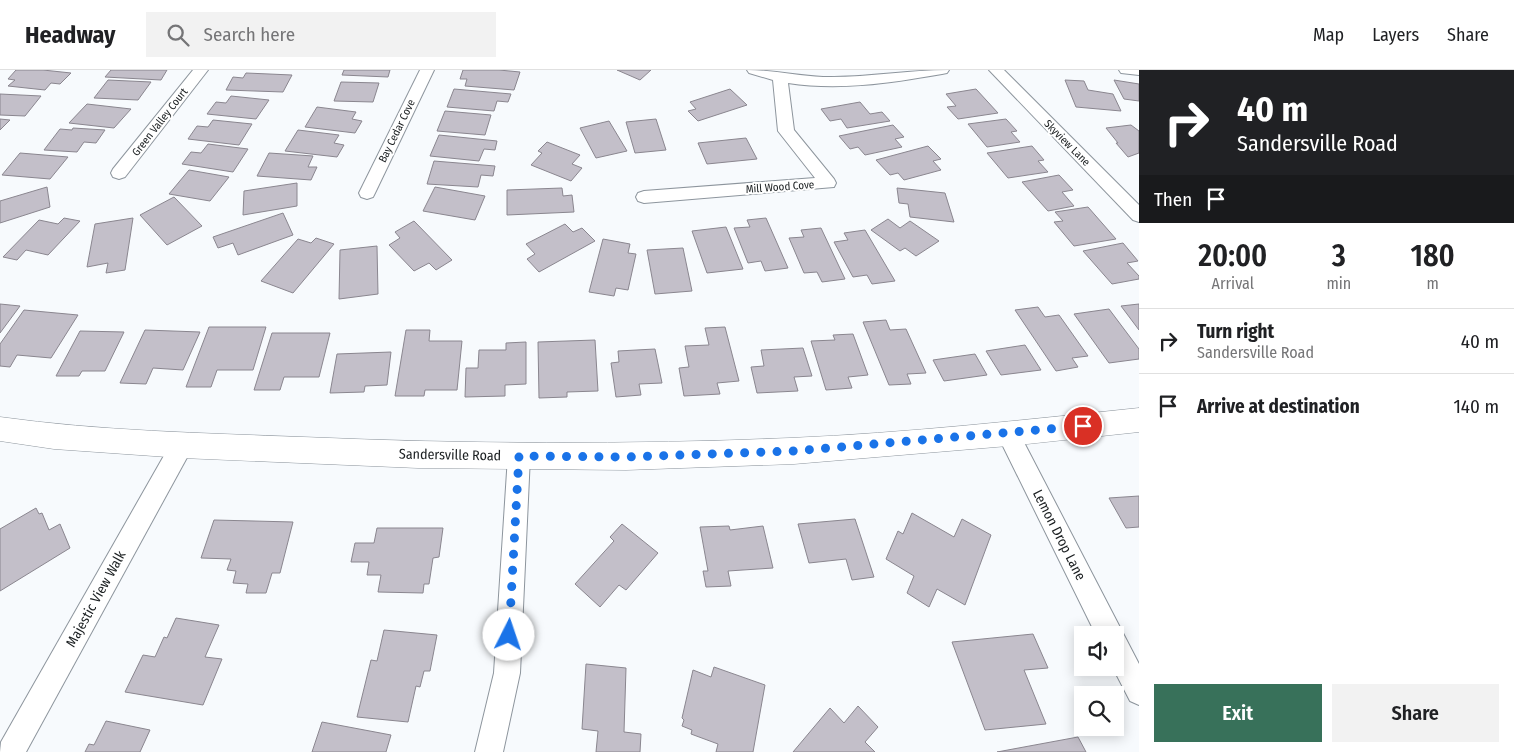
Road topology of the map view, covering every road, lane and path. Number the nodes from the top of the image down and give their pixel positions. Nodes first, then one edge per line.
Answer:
1 (201, 70) edge
2 (427, 70) edge
3 (754, 70) edge
4 (942, 70) edge
5 (996, 70) edge
6 (1126, 70) edge
7 (1139, 71) edge
8 (780, 79) junction
9 (119, 174) dead end
10 (367, 193) dead end
11 (644, 197) dead end
12 (1139, 216) edge
13 (1139, 420) edge
14 (0, 429) edge
15 (1008, 434) junction
16 (182, 446) junction
17 (519, 456) junction
18 (1105, 626) edge
19 (1124, 662) edge
20 (1139, 692) edge
21 (11, 752) edge
22 (489, 752) edge

1 - 9 street, Green Valley Court
2 - 10 street, Bay Cedar Cove
3 - 8 street
4 - 8 street
5 - 12 street, Skyview Lane
6 - 7 street
8 - 11 street, Mill Wood Cove
13 - 15 street, Sandersville Road
14 - 16 street, Sandersville Road
15 - 17 street, Sandersville Road
15 - 18 street, Lemon Drop Lane
16 - 17 street, Sandersville Road
16 - 21 street, Majestic View Walk
17 - 22 street
19 - 20 street

